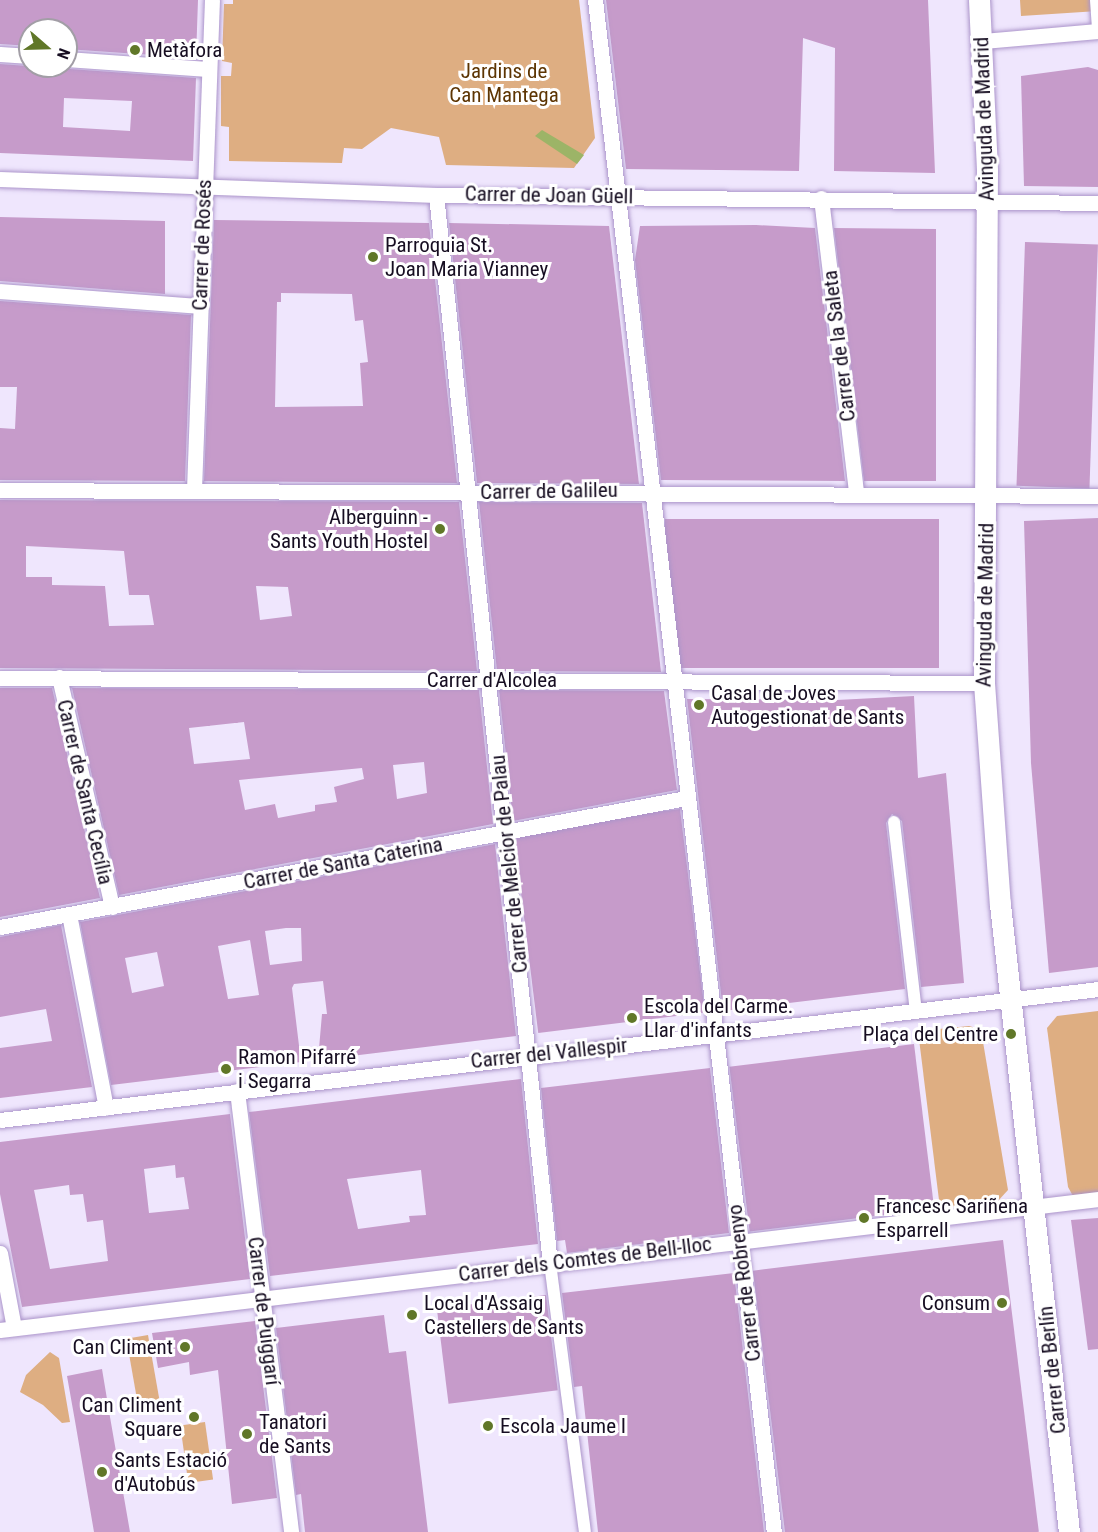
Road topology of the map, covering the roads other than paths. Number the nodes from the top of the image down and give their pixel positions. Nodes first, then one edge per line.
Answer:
1 (212, 0) edge
2 (596, 0) edge
3 (979, 0) edge
4 (1096, 0) edge
5 (1098, 32) edge
6 (984, 40) junction
7 (0, 54) edge
8 (18, 55) edge
9 (78, 60) edge
10 (208, 69) junction
11 (0, 179) edge
12 (204, 188) junction
13 (436, 195) junction
14 (616, 197) junction
15 (821, 198) junction
16 (987, 200) junction
17 (1098, 203) edge
18 (0, 291) edge
19 (200, 306) junction
20 (0, 490) edge
21 (194, 490) junction
22 (654, 490) junction
23 (468, 492) junction
24 (856, 493) junction
25 (986, 496) junction
26 (1098, 496) edge
27 (59, 677) junction
28 (0, 678) edge
29 (489, 680) junction
30 (673, 681) junction
31 (984, 683) junction
32 (686, 798) junction
33 (894, 822) dead end
34 (505, 833) junction
35 (112, 907) junction
36 (69, 914) junction
37 (0, 927) edge
38 (1098, 989) edge
39 (1010, 1000) junction
40 (916, 1011) junction
41 (715, 1035) junction
42 (530, 1054) junction
43 (237, 1091) junction
44 (106, 1108) junction
45 (0, 1120) edge
46 (1098, 1199) edge
47 (1034, 1208) junction
48 (740, 1240) junction
49 (0, 1253) edge
50 (550, 1263) junction
51 (262, 1297) junction
52 (7, 1329) edge
53 (291, 1532) edge
54 (585, 1532) edge
55 (774, 1532) edge
56 (1069, 1532) edge

1 - 10 street, Carrer de Rosés
2 - 14 street, Carrer de Robrenyo
3 - 6 main road, Avinguda de Madrid
4 - 5 street
5 - 6 street
6 - 16 main road, Avinguda de Madrid
7 - 8 street
9 - 10 street
10 - 12 street, Carrer de Rosés
11 - 12 street, Carrer de Joan Güell
12 - 13 street, Carrer de Joan Güell
12 - 19 street, Carrer de Rosés
13 - 14 street, Carrer de Joan Güell
13 - 23 street, Carrer de Melcior de Palau
14 - 15 street, Carrer de Joan Güell
14 - 22 street, Carrer de Robrenyo
15 - 16 street, Carrer de Joan Güell
15 - 24 street, Carrer de la Saleta
16 - 17 street, Carrer de Joan Güell
16 - 25 main road, Avinguda de Madrid
18 - 19 street
19 - 21 street, Carrer de Rosés
20 - 21 street, Carrer de Galileu
21 - 23 street, Carrer de Galileu
22 - 23 street, Carrer de Galileu
22 - 24 street, Carrer de Galileu
22 - 30 street, Carrer de Robrenyo
23 - 29 street, Carrer de Melcior de Palau
24 - 25 street, Carrer de Galileu
25 - 26 street, Carrer de Galileu
25 - 31 main road, Avinguda de Madrid
27 - 28 street, Carrer d'Alcolea
27 - 29 street, Carrer d'Alcolea
27 - 35 street, Carrer de Santa Cecília
29 - 30 street, Carrer d'Alcolea
29 - 34 street, Carrer de Melcior de Palau
30 - 31 street, Carrer d'Alcolea
30 - 32 street, Carrer de Robrenyo
31 - 39 main road, Avinguda de Madrid
32 - 34 street, Carrer de Santa Caterina
32 - 41 street, Carrer de Robrenyo
33 - 40 street
34 - 35 street, Carrer de Santa Caterina
34 - 42 street, Carrer de Melcior de Palau
35 - 36 street, Carrer de Santa Caterina
36 - 37 street, Carrer de Santa Caterina
36 - 44 street
38 - 39 street, Carrer del Vallespir
39 - 40 street, Carrer del Vallespir
39 - 47 main road, Avinguda de Madrid
40 - 41 street, Carrer del Vallespir
41 - 42 street, Carrer del Vallespir
41 - 48 street, Carrer de Robrenyo
42 - 43 street, Carrer del Vallespir
42 - 50 street, Carrer de Melcior de Palau
43 - 44 street, Carrer del Vallespir
43 - 51 street, Carrer de Puiggarí
44 - 45 street, Carrer del Vallespir
46 - 47 street, Carrer dels Comtes de Bell-lloc
47 - 48 street, Carrer dels Comtes de Bell-lloc
47 - 56 main road, Carrer de Berlín
48 - 50 street, Carrer dels Comtes de Bell-lloc
48 - 55 street, Carrer de Robrenyo
49 - 52 street
50 - 51 street, Carrer dels Comtes de Bell-lloc
50 - 54 street, Carrer de Melcior de Palau
51 - 52 street, Carrer dels Comtes de Bell-lloc
51 - 53 street, Carrer de Puiggarí

